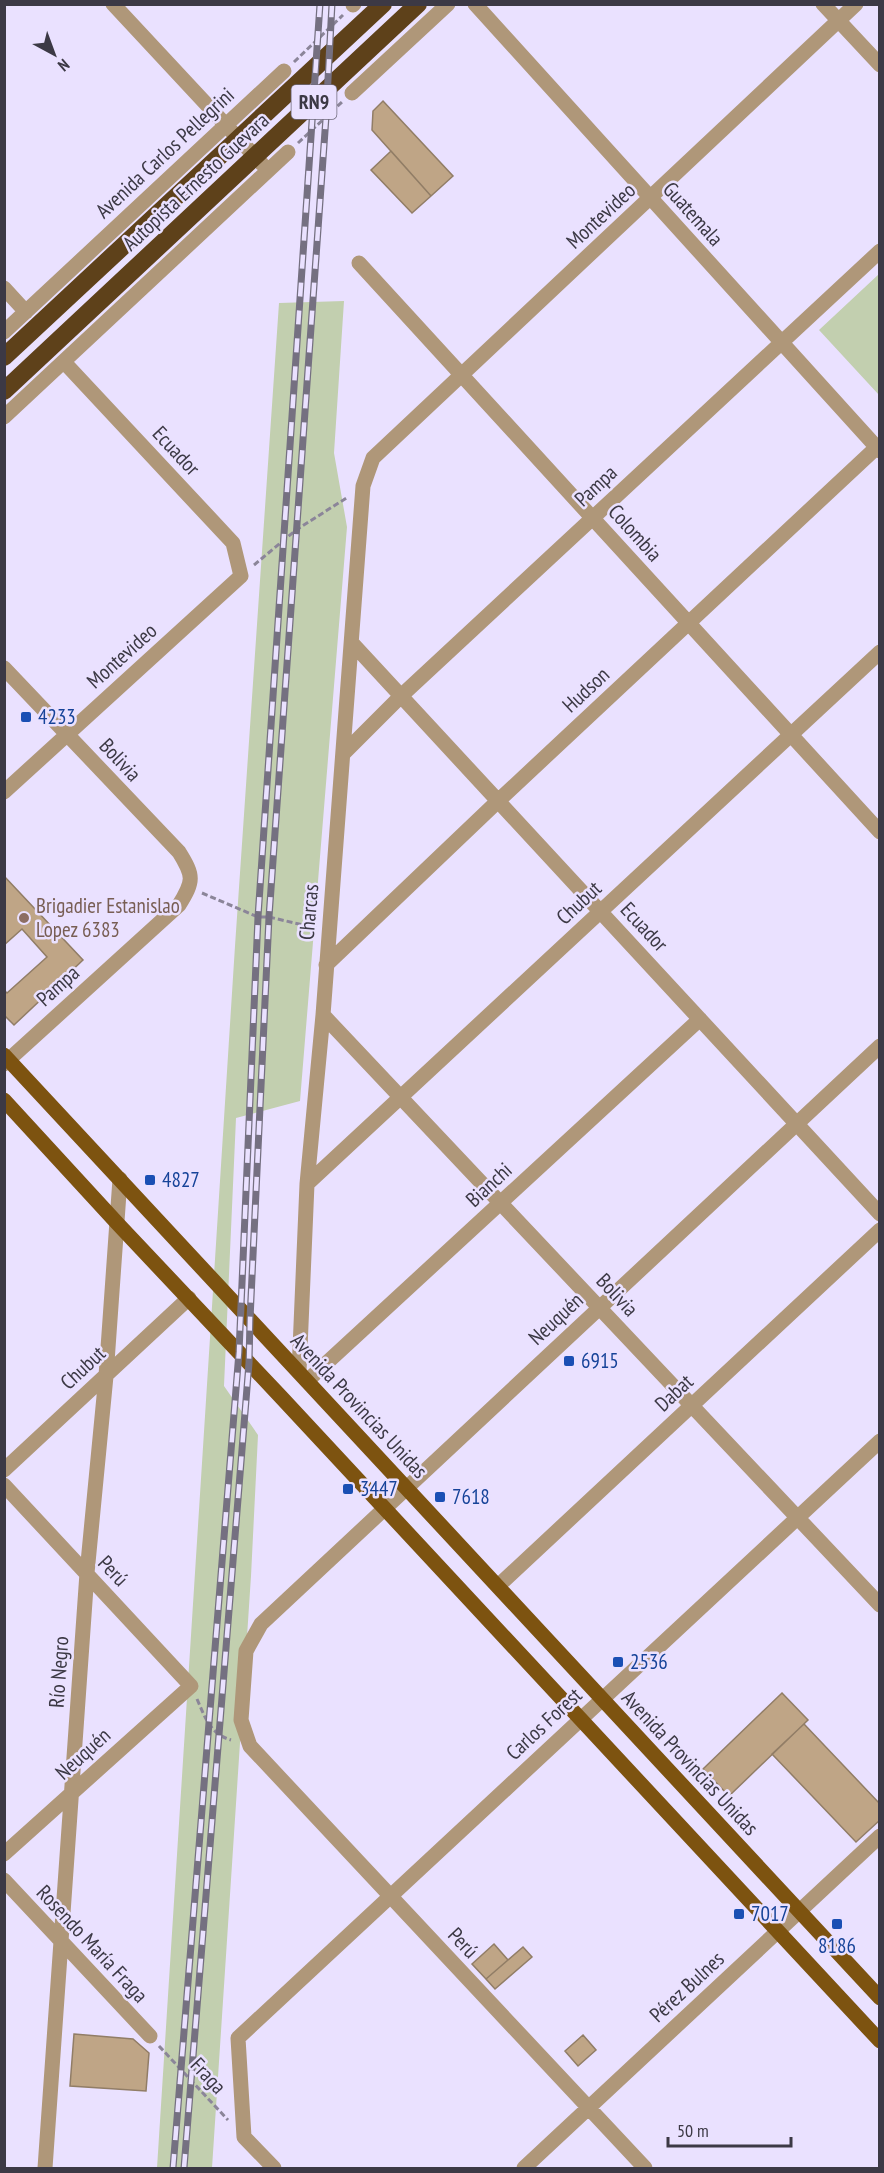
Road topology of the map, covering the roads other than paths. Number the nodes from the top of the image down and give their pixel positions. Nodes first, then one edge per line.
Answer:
1 (112, 4) edge
2 (383, 4) edge
3 (418, 4) edge
4 (448, 4) edge
5 (475, 4) edge
6 (823, 4) edge
7 (856, 4) edge
8 (838, 21) junction
9 (879, 65) edge
10 (284, 71) road end
11 (352, 93) road end
12 (225, 125) junction
13 (288, 152) road end
14 (268, 171) junction
15 (651, 198) junction
16 (879, 251) edge
17 (359, 263) dead end
18 (4, 288) edge
19 (26, 312) junction
20 (4, 332) edge
21 (781, 343) junction
22 (4, 357) edge
23 (64, 362) junction
24 (462, 375) junction
25 (4, 391) edge
26 (4, 417) edge
27 (878, 449) edge
28 (373, 458) joint
29 (593, 518) junction
30 (241, 576) joint
31 (689, 623) junction
32 (352, 643) junction
33 (879, 652) edge
34 (4, 668) edge
35 (401, 696) junction
36 (66, 734) junction
37 (791, 734) junction
38 (343, 754) junction
39 (4, 792) edge
40 (498, 801) junction
41 (879, 831) edge
42 (190, 887) joint
43 (600, 912) junction
44 (326, 965) junction
45 (322, 1015) junction
46 (700, 1019) junction
47 (879, 1046) edge
48 (6, 1060) edge
49 (401, 1097) junction
50 (4, 1100) edge
51 (796, 1123) junction
52 (120, 1179) junction
53 (307, 1184) junction
54 (501, 1203) junction
55 (879, 1214) edge
56 (117, 1223) junction
57 (879, 1230) edge
58 (189, 1298) junction
59 (600, 1307) junction
60 (106, 1376) junction
61 (303, 1377) junction
62 (692, 1405) junction
63 (879, 1441) edge
64 (4, 1470) edge
65 (4, 1485) edge
66 (406, 1488) junction
67 (385, 1508) junction
68 (796, 1519) junction
69 (87, 1574) junction
70 (498, 1586) junction
71 (879, 1605) edge
72 (191, 1686) joint
73 (602, 1699) junction
74 (580, 1719) junction
75 (250, 1746) joint
76 (72, 1792) junction
77 (879, 1836) edge
78 (4, 1854) edge
79 (4, 1880) edge
80 (390, 1896) junction
81 (799, 1911) junction
82 (778, 1931) junction
83 (60, 1941) junction
84 (879, 1998) edge
85 (150, 2036) road end
86 (879, 2041) edge
87 (588, 2108) junction
88 (262, 2163) edge
89 (45, 2169) edge
90 (274, 2169) edge
91 (524, 2169) edge
92 (645, 2169) edge

1 - 12 street
2 - 22 highway, Autopista Ernesto Guevara / RN9
3 - 25 highway, Autopista Ernesto Guevara / RN9
4 - 11 street
5 - 15 street, Guatemala
6 - 8 street
7 - 8 street, Montevideo
8 - 9 street
8 - 15 street, Montevideo
10 - 12 street, Avenida Carlos Pellegrini
12 - 14 street
12 - 19 street, Avenida Carlos Pellegrini
13 - 14 street
14 - 23 street
15 - 21 street, Guatemala
15 - 24 street, Montevideo
16 - 21 street, Pampa
17 - 24 street, Colombia
18 - 19 street
19 - 20 street, Avenida Carlos Pellegrini
21 - 27 street, Guatemala
21 - 29 street, Pampa
23 - 26 street
23 - 30 street, Ecuador
24 - 28 street, Montevideo
24 - 29 street, Colombia
27 - 31 street, Hudson
28 - 32 street, Charcas
29 - 31 street, Colombia
29 - 35 street, Pampa
30 - 36 street, Montevideo
31 - 37 street, Colombia
31 - 40 street, Hudson
32 - 35 street, Ecuador
32 - 38 street, Charcas
33 - 37 street, Chubut
34 - 36 street, Bolivia
35 - 38 street, Pampa
35 - 40 street, Ecuador
36 - 39 street, Montevideo
36 - 42 street, Bolivia
37 - 41 street, Colombia
37 - 43 street, Chubut
38 - 44 street, Charcas
40 - 43 street, Ecuador
40 - 44 street, Hudson
42 - 48 street, Pampa
43 - 46 street, Ecuador
43 - 49 street, Chubut
44 - 45 street, Charcas
45 - 49 street, Bolivia
45 - 53 street, Charcas
46 - 51 street, Ecuador
46 - 54 street, Bianchi
47 - 51 street, Neuquén
48 - 52 main road, Avenida Provincias Unidas
49 - 53 street, Chubut
49 - 54 street, Bolivia
50 - 56 main road
51 - 55 street, Ecuador
51 - 59 street, Neuquén
52 - 56 street, Río Negro
52 - 61 main road, Avenida Provincias Unidas
53 - 61 street, Charcas
54 - 59 street, Bolivia
54 - 61 street, Bianchi
56 - 58 main road
56 - 60 street, Río Negro
57 - 62 street, Dabat
58 - 60 street, Chubut
58 - 67 main road
59 - 62 street, Bolivia
59 - 66 street, Neuquén
60 - 64 street, Chubut
60 - 69 street, Río Negro
61 - 66 main road, Avenida Provincias Unidas
62 - 68 street, Bolivia
62 - 70 street, Dabat
63 - 68 street, Carlos Forest
65 - 69 street, Perú
66 - 67 street, Neuquén
66 - 70 main road, Avenida Provincias Unidas
67 - 74 main road
67 - 75 street, Neuquén
68 - 71 street, Bolivia
68 - 73 street, Carlos Forest
69 - 72 street, Perú
69 - 76 street, Río Negro
70 - 73 main road, Avenida Provincias Unidas
72 - 76 street, Neuquén
73 - 74 street, Carlos Forest
73 - 81 main road, Avenida Provincias Unidas
74 - 80 street, Carlos Forest
74 - 82 main road
75 - 80 street, Perú
76 - 78 street, Neuquén
76 - 83 street, Río Negro
77 - 81 street, Pérez Bulnes
79 - 83 street, Rosendo María Fraga
80 - 87 street, Perú
80 - 88 street, Carlos Forest
81 - 82 street, Pérez Bulnes
81 - 84 main road, Avenida Provincias Unidas
82 - 86 main road
82 - 87 street, Pérez Bulnes
83 - 85 street, Rosendo María Fraga
83 - 89 street, Río Negro
87 - 91 street, Pérez Bulnes
87 - 92 street, Perú
88 - 90 street

